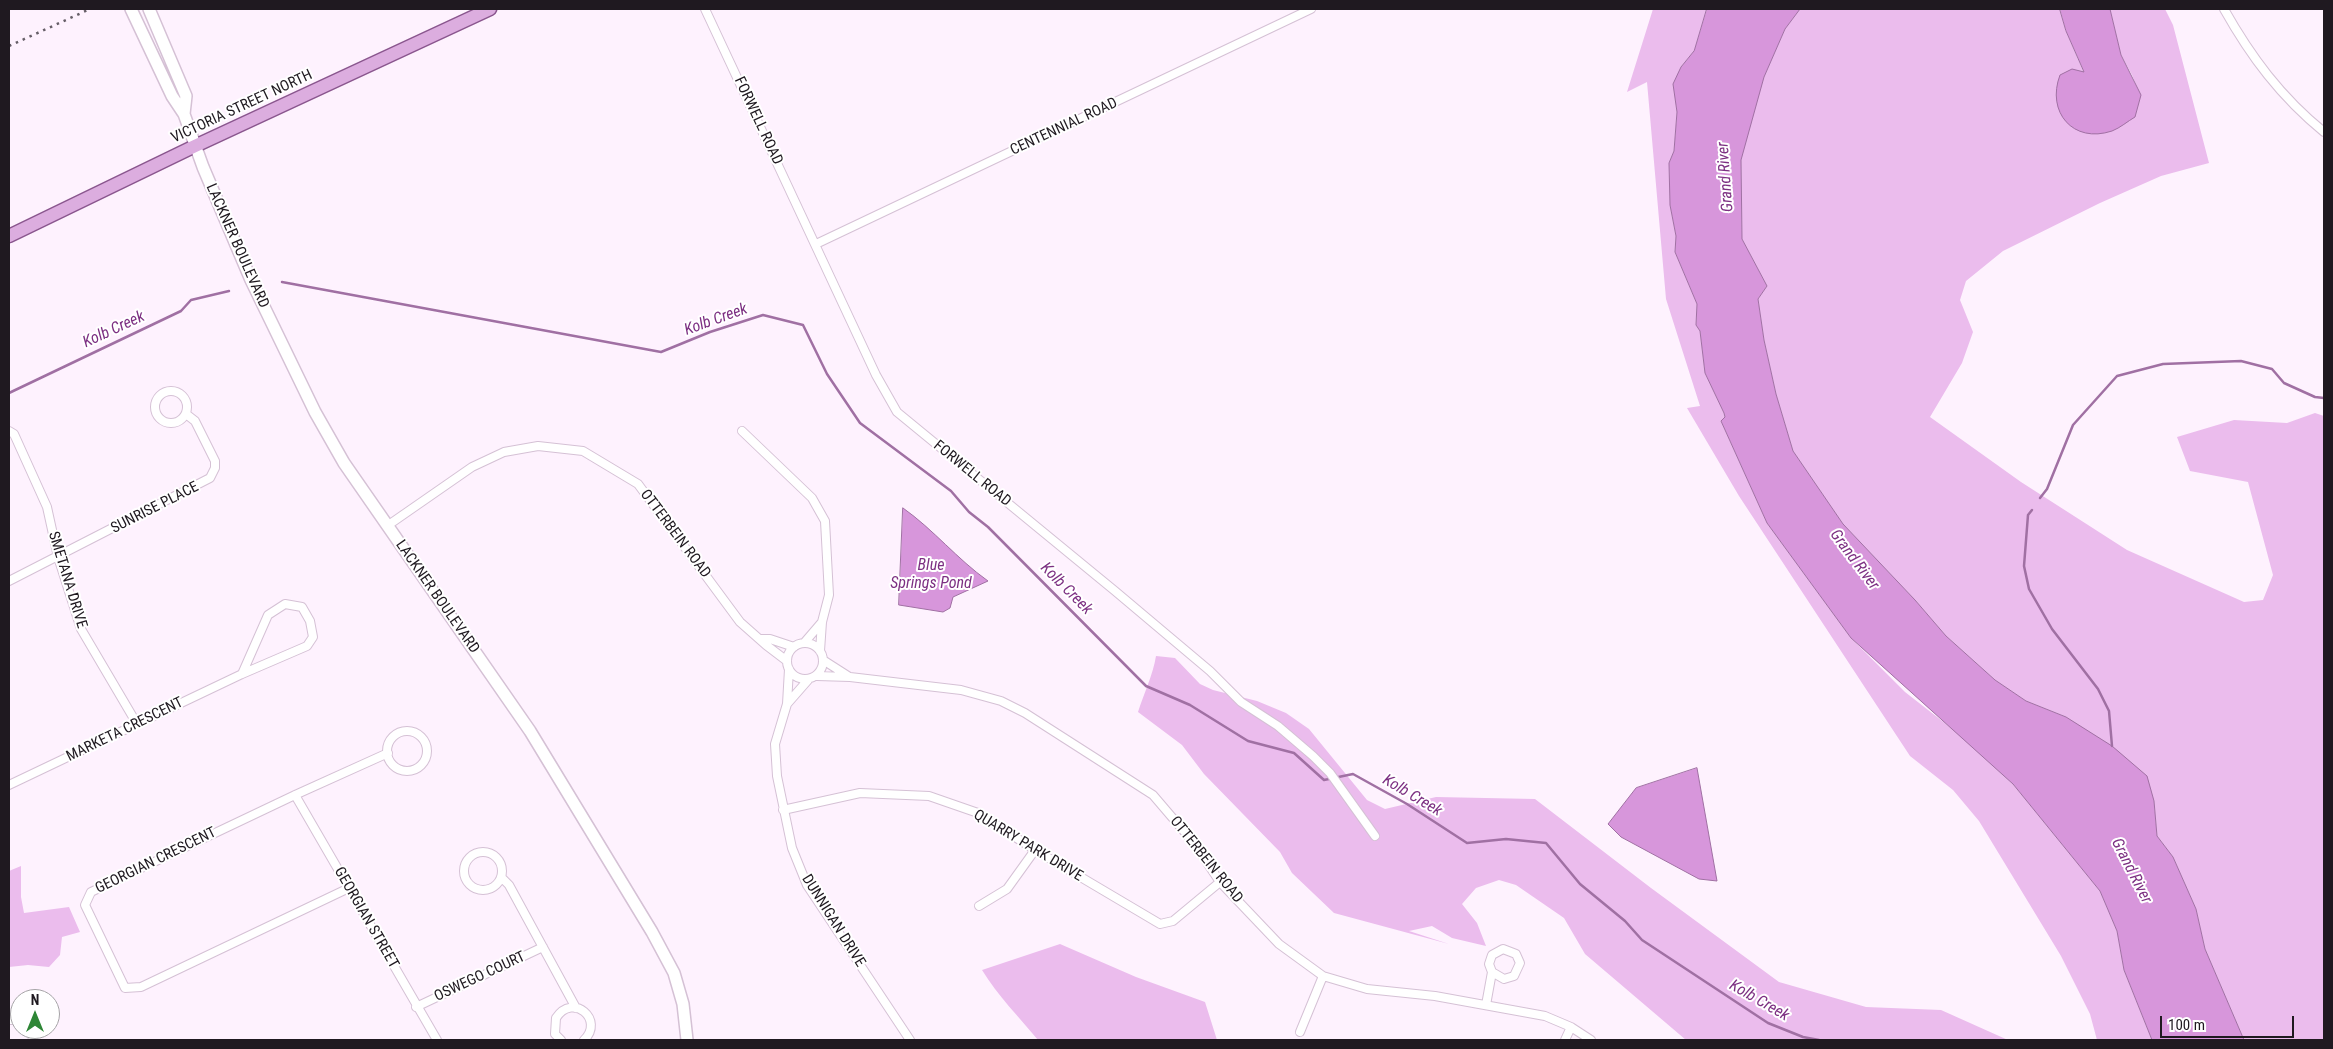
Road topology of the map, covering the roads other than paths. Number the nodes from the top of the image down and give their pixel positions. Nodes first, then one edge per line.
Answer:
1 (131, 9) edge
2 (149, 9) edge
3 (490, 9) edge
4 (705, 9) edge
5 (1311, 9) edge
6 (2224, 9) edge
7 (184, 114) junction
8 (2324, 132) edge
9 (195, 146) junction
10 (9, 236) edge
11 (816, 244) junction
12 (186, 414) junction
13 (9, 431) edge
14 (742, 431) dead end
15 (387, 526) junction
16 (58, 557) junction
17 (9, 581) edge
18 (822, 622) junction
19 (761, 639) junction
20 (804, 643) junction
21 (794, 647) junction
22 (820, 651) junction
23 (823, 660) junction
24 (788, 665) junction
25 (242, 674) junction
26 (816, 676) junction
27 (850, 677) junction
28 (808, 680) junction
29 (787, 704) junction
30 (137, 724) junction
31 (388, 753) junction
32 (9, 785) edge
33 (295, 794) junction
34 (783, 810) junction
35 (1375, 836) dead end
36 (1035, 850) junction
37 (501, 877) junction
38 (1220, 882) junction
39 (349, 888) junction
40 (979, 906) dead end
41 (543, 947) junction
42 (1492, 972) junction
43 (1323, 976) junction
44 (1486, 1005) junction
45 (416, 1007) junction
46 (576, 1008) junction
47 (1571, 1027) junction
48 (1300, 1032) dead end
49 (437, 1040) edge
50 (561, 1040) edge
51 (584, 1040) edge
52 (688, 1040) edge
53 (910, 1040) edge
54 (1565, 1040) edge
55 (1591, 1040) edge

1 - 7 main road
2 - 7 main road
3 - 9 main road, VICTORIA STREET NORTH
4 - 11 street, FORWELL ROAD
5 - 11 street, CENTENNIAL ROAD
6 - 8 street
7 - 9 main road, LACKNER BOULEVARD
9 - 10 main road, VICTORIA STREET NORTH
9 - 15 main road, LACKNER BOULEVARD
11 - 35 street, FORWELL ROAD
12 - 12 street, SUNRISE PLACE
12 - 16 street, SUNRISE PLACE
13 - 16 street, SMETANA DRIVE
14 - 18 street
15 - 19 street, OTTERBEIN ROAD
15 - 52 main road, LACKNER BOULEVARD
16 - 17 street, SUNRISE PLACE
16 - 30 street, SMETANA DRIVE
18 - 20 street
18 - 22 street
19 - 21 street, OTTERBEIN ROAD
19 - 24 street, OTTERBEIN ROAD
20 - 21 street
20 - 22 street
21 - 24 street
22 - 23 street
23 - 26 street
23 - 27 street, OTTERBEIN ROAD
24 - 28 street, OTTERBEIN ROAD
24 - 29 street, DUNNIGAN DRIVE
25 - 25 street, MARKETA CRESCENT
25 - 30 street, MARKETA CRESCENT
26 - 27 street, OTTERBEIN ROAD
26 - 28 street, OTTERBEIN ROAD
27 - 38 street, OTTERBEIN ROAD
28 - 29 street, DUNNIGAN DRIVE
29 - 34 street, DUNNIGAN DRIVE
30 - 32 street, MARKETA CRESCENT
31 - 31 street
31 - 33 street
33 - 39 street, GEORGIAN STREET
33 - 39 street, GEORGIAN CRESCENT
34 - 36 street, QUARRY PARK DRIVE
34 - 53 street, DUNNIGAN DRIVE
36 - 38 street, QUARRY PARK DRIVE
36 - 40 street
37 - 37 street, OSWEGO COURT
37 - 41 street, OSWEGO COURT
38 - 43 street, OTTERBEIN ROAD
39 - 45 street, GEORGIAN STREET
41 - 45 street, OSWEGO COURT
41 - 46 street, OSWEGO COURT
42 - 42 street
42 - 44 street
43 - 44 street, OTTERBEIN ROAD
43 - 48 street
44 - 47 street, OTTERBEIN ROAD
45 - 49 street, GEORGIAN STREET
46 - 50 street
46 - 51 street, OSWEGO COURT
47 - 54 street
47 - 55 street, OTTERBEIN ROAD

